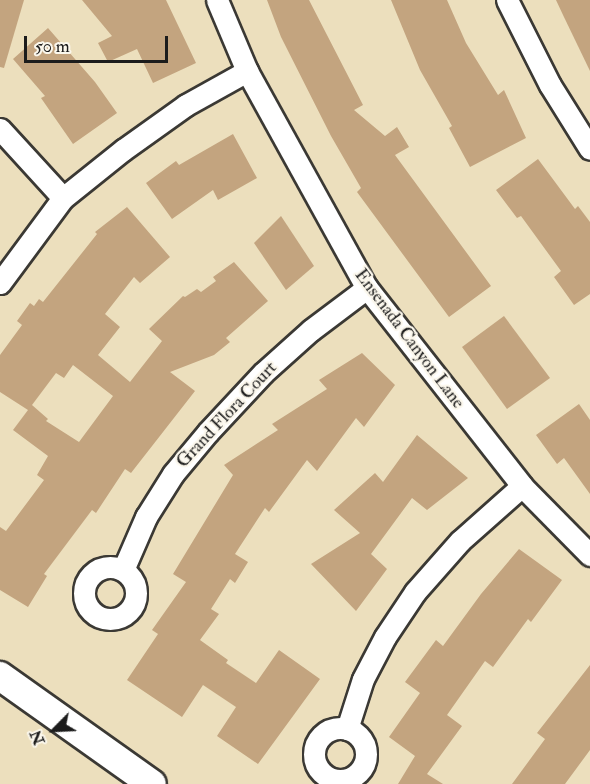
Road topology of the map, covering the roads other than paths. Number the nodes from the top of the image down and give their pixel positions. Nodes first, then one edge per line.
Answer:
1 (217, 0) edge
2 (507, 0) edge
3 (247, 71) junction
4 (0, 129) edge
5 (590, 149) edge
6 (63, 198) junction
7 (0, 283) edge
8 (367, 288) junction
9 (522, 486) junction
10 (590, 555) edge
11 (123, 570) dead end
12 (0, 676) edge
13 (348, 729) dead end
14 (152, 784) edge

1 - 3 street, Ensenada Canyon Lane
2 - 5 street
3 - 6 street
3 - 8 street, Ensenada Canyon Lane
4 - 6 street
6 - 7 street
8 - 9 street, Ensenada Canyon Lane
8 - 11 street, Grand Flora Court
9 - 10 street, Ensenada Canyon Lane
9 - 13 street
12 - 14 main road

